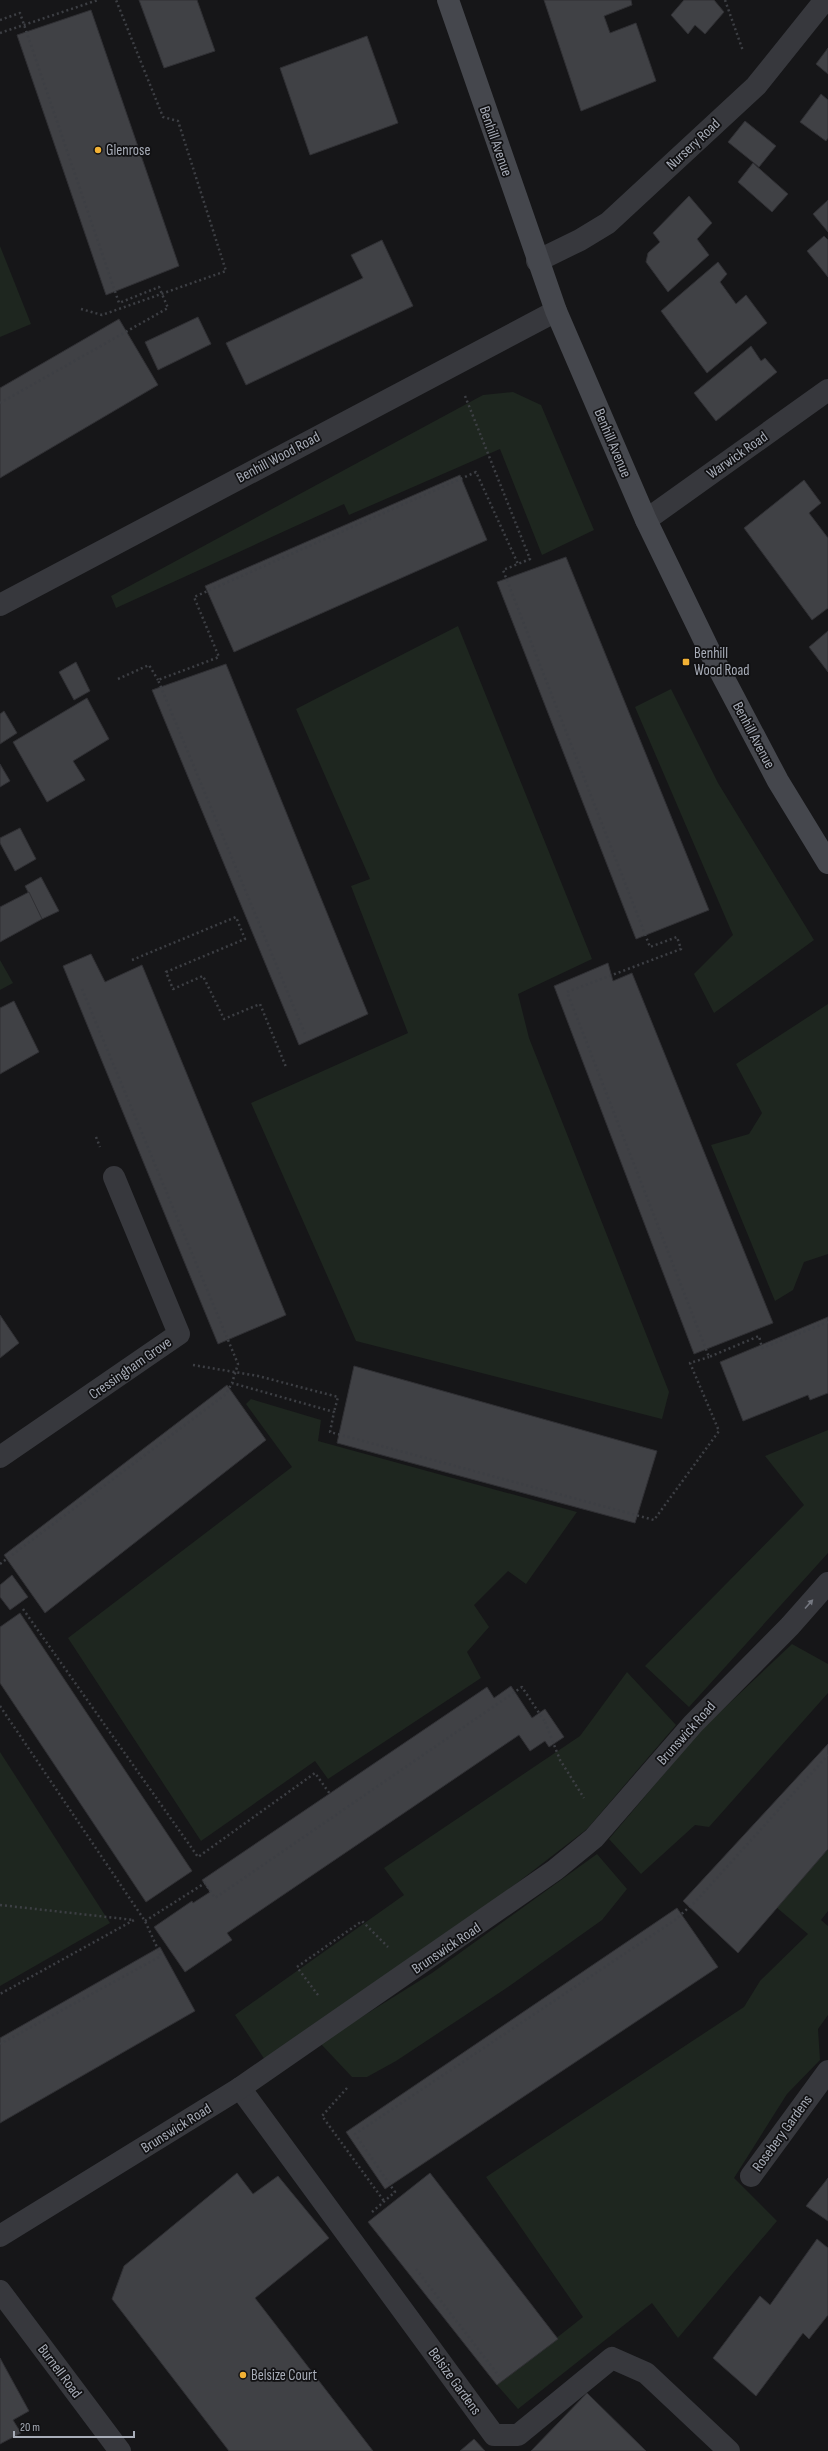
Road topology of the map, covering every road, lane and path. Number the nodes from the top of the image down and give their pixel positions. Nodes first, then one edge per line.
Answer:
1 (98, 0) edge
2 (116, 0) edge
3 (448, 0) edge
4 (726, 0) edge
5 (825, 0) edge
6 (0, 20) edge
7 (0, 33) edge
8 (756, 86) junction
9 (537, 261) junction
10 (81, 309) dead end
11 (556, 311) junction
12 (452, 365) junction
13 (828, 390) edge
14 (0, 403) edge
15 (646, 520) junction
16 (518, 564) junction
17 (0, 605) edge
18 (118, 679) dead end
19 (158, 680) junction
20 (828, 863) edge
21 (132, 960) dead end
22 (82, 989) dead end
23 (305, 1034) dead end
24 (286, 1067) dead end
25 (114, 1177) dead end
26 (828, 1322) edge
27 (709, 1357) junction
28 (191, 1365) dead end
29 (232, 1383) junction
30 (334, 1412) junction
31 (0, 1457) edge
32 (0, 1564) edge
33 (828, 1583) edge
34 (23, 1609) dead end
35 (0, 1706) edge
36 (828, 1755) edge
37 (330, 1794) dead end
38 (602, 1828) junction
39 (0, 1905) edge
40 (145, 1921) junction
41 (412, 1970) junction
42 (0, 1994) edge
43 (337, 2022) junction
44 (0, 2044) edge
45 (828, 2071) edge
46 (240, 2088) junction
47 (347, 2088) dead end
48 (751, 2176) dead end
49 (384, 2201) junction
50 (376, 2218) dead end
51 (0, 2236) edge
52 (414, 2267) dead end
53 (0, 2291) edge
54 (499, 2376) dead end
55 (120, 2451) edge
56 (729, 2451) edge

1 - 7 path
2 - 10 path
3 - 9 street, Benhill Avenue
4 - 8 path
5 - 8 street, Nursery Road
6 - 14 path, bridge
8 - 9 street, Nursery Road
9 - 11 street, Benhill Avenue
11 - 12 street, Benhill Wood Road
11 - 15 street, Benhill Avenue
12 - 16 path
12 - 17 street, Benhill Wood Road
13 - 15 street, Warwick Road
15 - 20 street, Benhill Avenue
16 - 19 path
16 - 27 path
18 - 19 path
19 - 23 path
21 - 24 path
22 - 29 path, bridge
25 - 31 street, Cressingham Grove
26 - 27 path
27 - 30 path
28 - 30 path
29 - 30 path
29 - 32 path
38 -> 33 street, Brunswick Road
34 - 37 path
35 - 40 path
36 - 49 path
38 - 40 path, bridge
38 - 41 street, Brunswick Road
39 - 42 path
40 - 44 path
41 - 43 street, Brunswick Road
41 - 43 path
43 - 46 street, Brunswick Road
45 - 48 street, Rosebery Gardens
46 - 51 street, Brunswick Road
46 - 56 street, Belsize Gardens
47 - 49 path
49 - 50 path
52 - 54 path
53 - 55 street, Burnell Road

